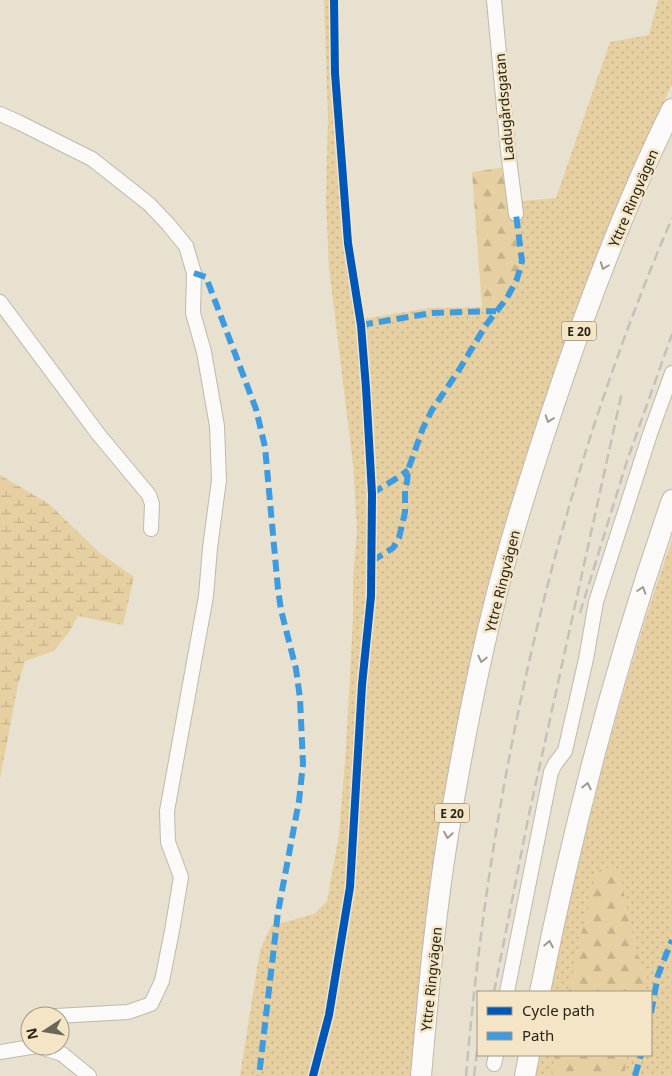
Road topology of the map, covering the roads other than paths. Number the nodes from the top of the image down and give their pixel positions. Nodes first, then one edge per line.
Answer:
1 (494, 0) edge
2 (672, 109) edge
3 (0, 114) edge
4 (516, 214) dead end
5 (0, 302) edge
6 (672, 373) edge
7 (672, 500) edge
8 (151, 529) dead end
9 (507, 991) edge
10 (540, 991) edge
11 (70, 1015) edge
12 (20, 1049) edge
13 (0, 1052) edge
14 (64, 1056) edge
15 (529, 1056) edge
16 (89, 1076) edge
17 (421, 1076) edge
18 (525, 1076) edge

1 - 4 lane, Ladugårdsgatan
2 -> 17 highway, Yttre Ringvägen / E 20
3 - 11 lane
5 - 8 lane
6 - 9 lane
10 -> 7 highway
12 - 13 lane
14 - 16 lane
15 - 18 highway

